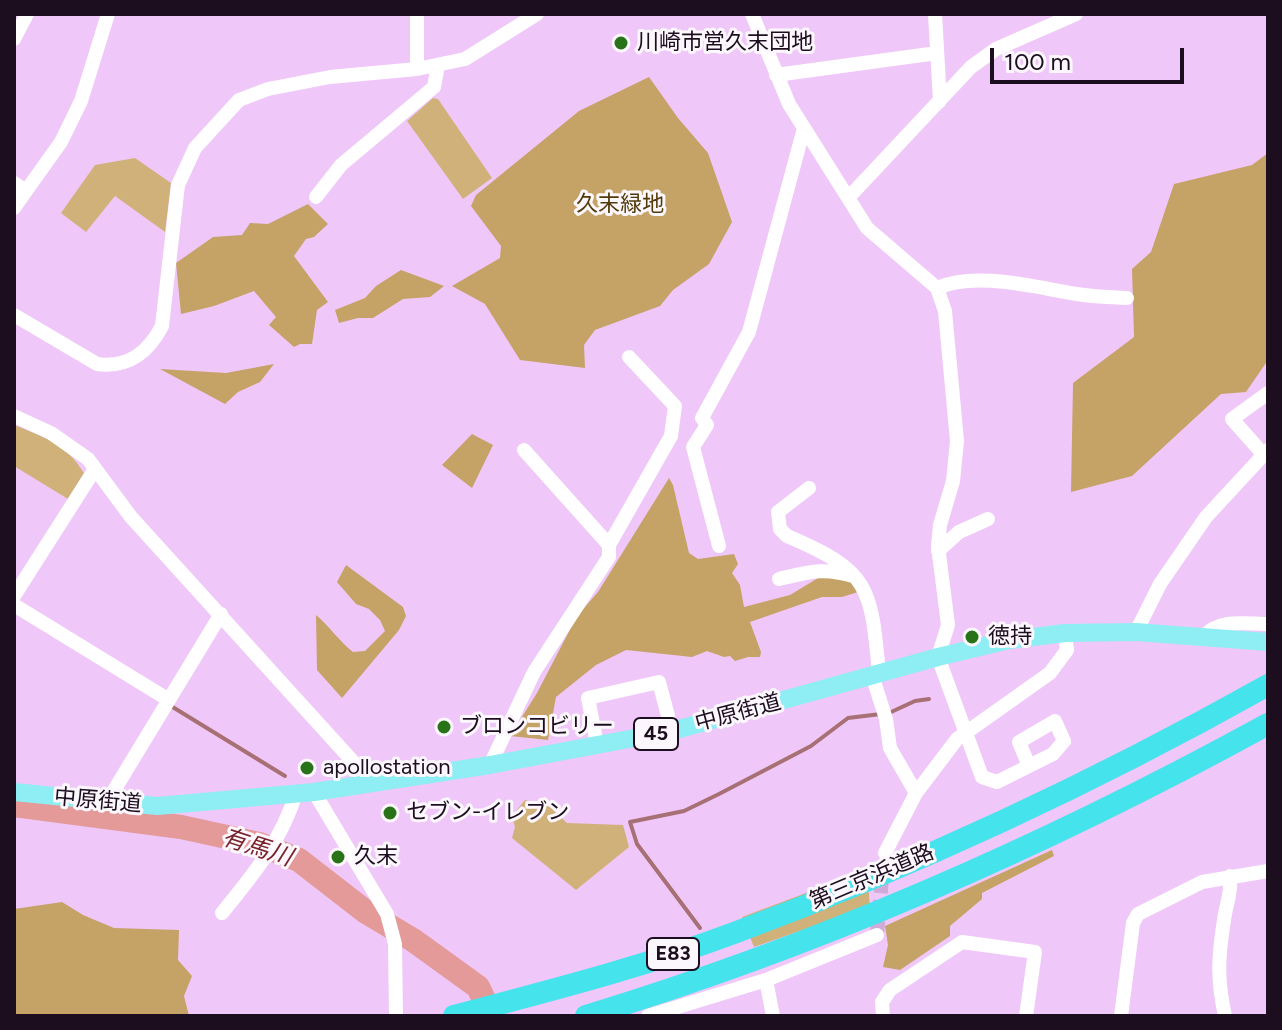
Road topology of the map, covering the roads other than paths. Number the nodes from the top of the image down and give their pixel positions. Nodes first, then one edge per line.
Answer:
1 (27, 14) edge
2 (108, 14) edge
3 (417, 14) edge
4 (537, 14) edge
5 (752, 14) edge
6 (935, 14) edge
7 (1076, 14) edge
8 (14, 39) edge
9 (937, 53) junction
10 (438, 65) junction
11 (417, 69) junction
12 (776, 75) junction
13 (940, 101) junction
14 (804, 128) junction
15 (20, 187) edge
16 (316, 197) dead end
17 (849, 197) junction
18 (14, 208) edge
19 (937, 288) junction
20 (1127, 298) dead end
21 (14, 315) edge
22 (629, 357) dead end
23 (1268, 393) edge
24 (14, 416) edge
25 (524, 450) dead end
26 (1265, 452) edge
27 (95, 469) junction
28 (809, 488) dead end
29 (988, 519) dead end
30 (609, 545) junction
31 (719, 546) dead end
32 (938, 551) junction
33 (854, 576) junction
34 (779, 579) dead end
35 (14, 596) edge
36 (14, 605) edge
37 (221, 614) junction
38 (1268, 624) edge
39 (1136, 632) junction
40 (1065, 633) junction
41 (1204, 637) junction
42 (1268, 642) edge
43 (938, 657) junction
44 (875, 674) junction
45 (1268, 685) edge
46 (169, 700) junction
47 (1268, 724) edge
48 (672, 731) junction
49 (965, 732) junction
50 (597, 744) junction
51 (490, 765) junction
52 (1029, 766) dead end
53 (367, 783) junction
54 (14, 792) edge
55 (305, 793) junction
56 (916, 793) junction
57 (107, 802) junction
58 (885, 863) junction
59 (1268, 871) edge
60 (1230, 876) junction
61 (222, 913) dead end
62 (877, 935) dead end
63 (766, 980) junction
64 (678, 1011) edge
65 (396, 1016) edge
66 (454, 1016) edge
67 (586, 1016) edge
68 (648, 1016) edge
69 (773, 1016) edge
70 (883, 1016) edge
71 (1026, 1016) edge
72 (1121, 1016) edge
73 (1225, 1016) edge

1 - 8 street
2 - 15 street
3 - 11 street
4 - 10 street
5 - 12 street
6 - 9 street
7 - 13 street
9 - 12 street
9 - 13 street
10 - 11 street
10 - 16 street
11 - 21 street
12 - 14 street
13 - 17 street
14 - 17 street
14 - 31 street
15 - 18 street
17 - 19 street
19 - 20 street
19 - 32 street
22 - 30 street
23 - 26 street
24 - 27 street
25 - 30 street
26 - 39 street
27 - 35 street
27 - 37 street
28 - 33 street
29 - 32 street
30 - 51 street
32 - 43 street
33 - 34 street
33 - 44 street
36 - 46 street
37 - 46 street
37 - 53 street
38 - 41 street
39 - 40 main road, 中原街道 / 45
39 - 41 main road, 中原街道 / 45
40 - 43 main road, 中原街道 / 45
40 - 49 street
41 - 42 main road, 中原街道 / 45
43 - 44 main road, 中原街道 / 45
43 - 49 street
44 - 48 main road, 中原街道 / 45
44 - 56 street
45 - 58 highway, 第三京浜道路 / E83
46 - 57 street
47 - 67 highway, 第三京浜道路 / E83
48 - 50 main road, 中原街道 / 45
48 - 50 street
49 - 52 street
49 - 56 street
50 - 51 main road, 中原街道 / 45
51 - 53 main road, 中原街道 / 45
53 - 55 main road, 中原街道 / 45
54 - 57 main road, 中原街道 / 45
55 - 57 main road, 中原街道 / 45
55 - 61 street
55 - 65 street
56 - 58 street
58 - 66 highway, 第三京浜道路 / E83
59 - 60 street
60 - 72 street
60 - 73 street
62 - 63 street
63 - 64 street
63 - 69 street
64 - 68 street
70 - 71 street

